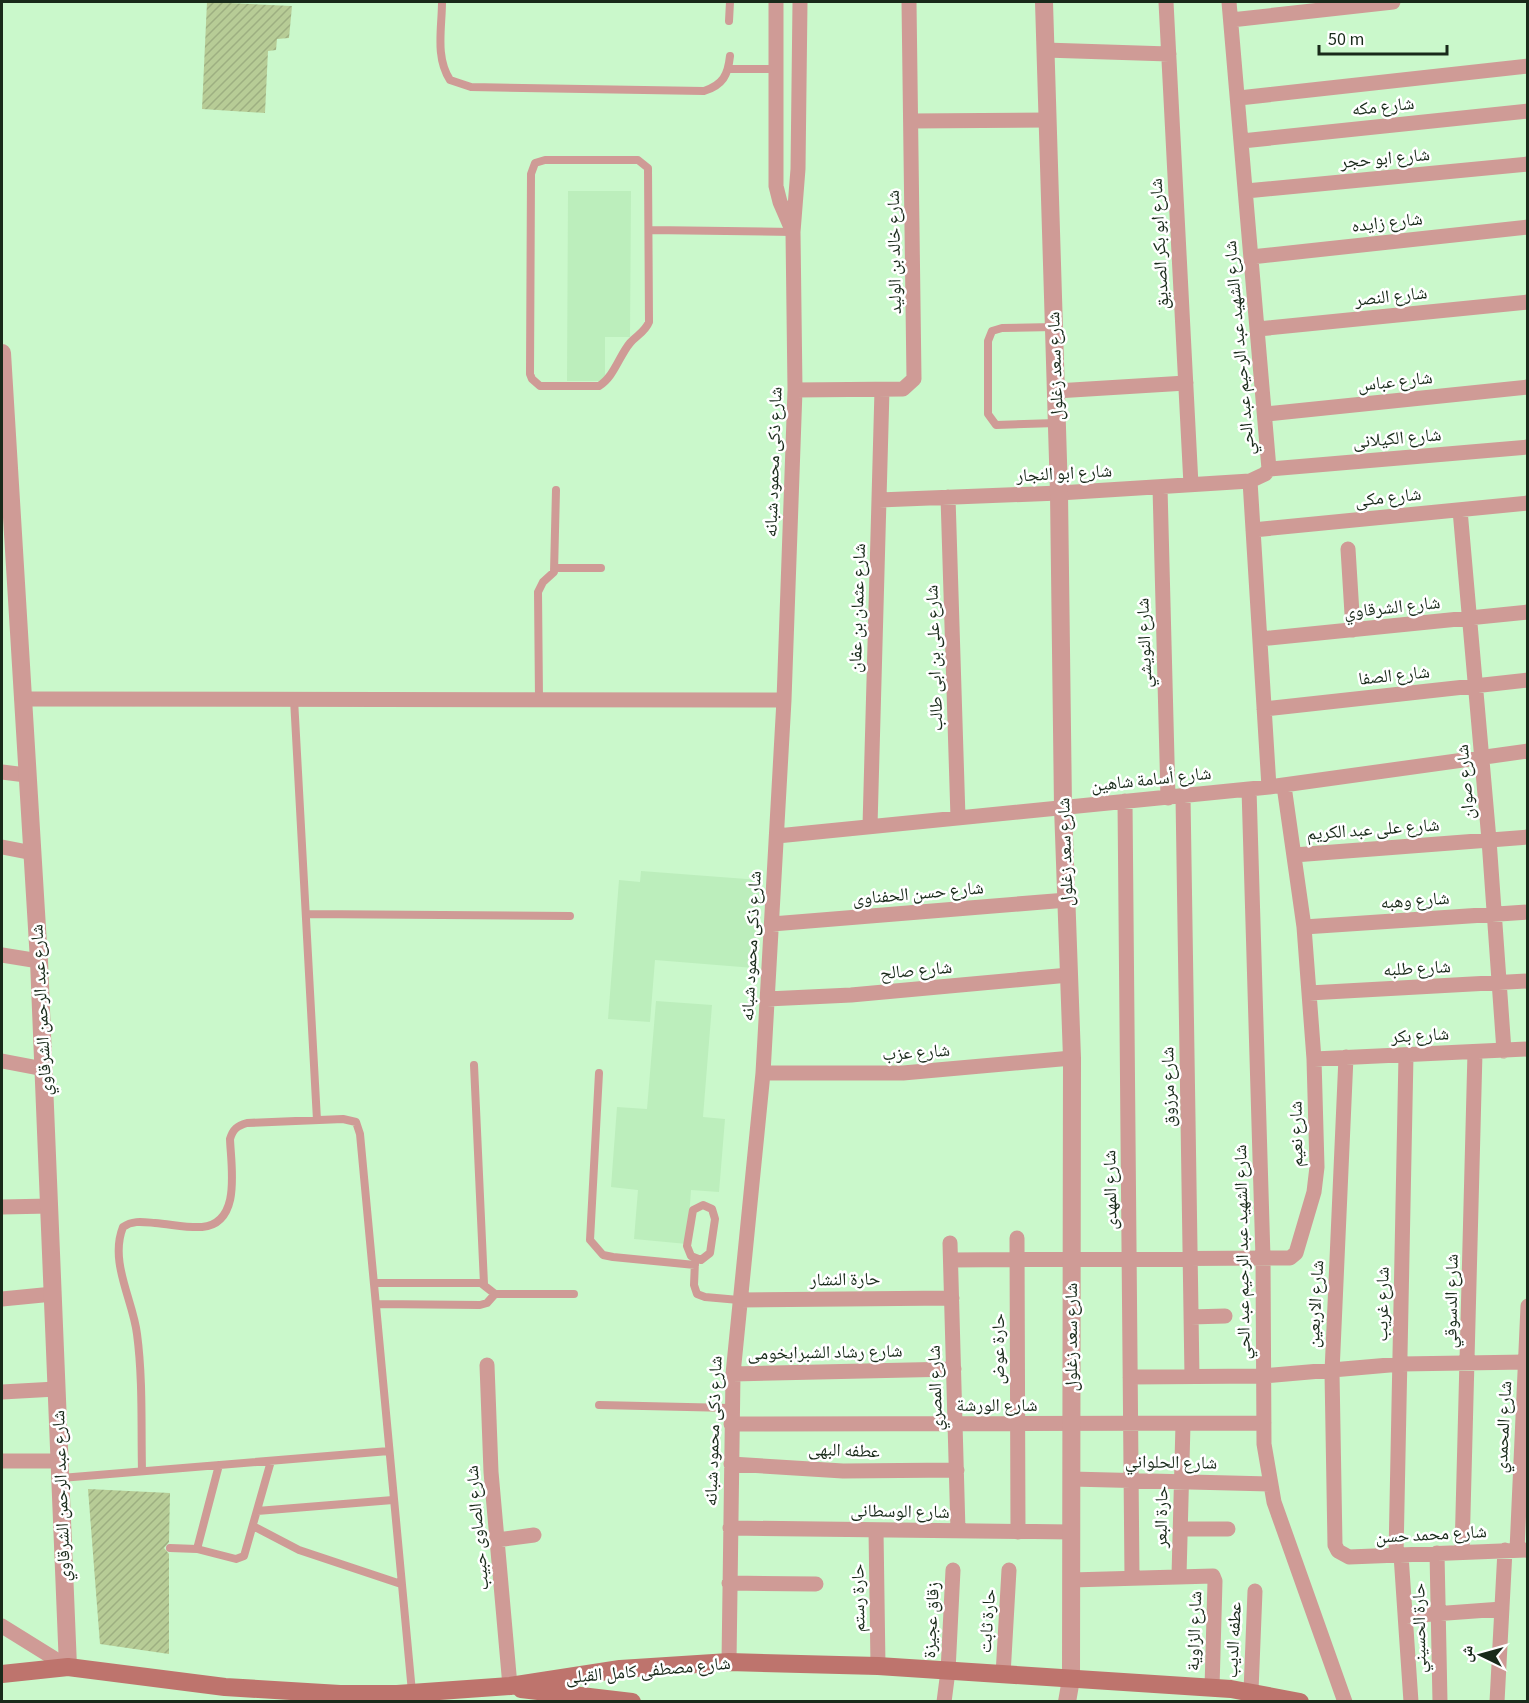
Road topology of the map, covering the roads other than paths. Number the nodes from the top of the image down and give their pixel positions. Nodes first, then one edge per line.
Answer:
1 (442, 2) edge
2 (730, 2) edge
3 (776, 2) edge
4 (800, 2) edge
5 (909, 2) edge
6 (1044, 2) edge
7 (1166, 2) edge
8 (1229, 2) edge
9 (1393, 2) edge
10 (1231, 20) junction
11 (729, 21) dead end
12 (1045, 50) junction
13 (1169, 54) junction
14 (730, 56) dead end
15 (1527, 66) edge
16 (729, 69) junction
17 (777, 69) junction
18 (1239, 98) junction
19 (1527, 111) edge
20 (1047, 120) junction
21 (911, 121) junction
22 (1242, 141) junction
23 (1527, 164) edge
24 (1246, 191) junction
25 (1527, 226) edge
26 (650, 230) junction
27 (794, 232) junction
28 (1251, 256) junction
29 (1527, 302) edge
30 (1053, 327) junction
31 (1258, 329) junction
32 (2, 353) edge
33 (1186, 383) junction
34 (1527, 387) edge
35 (795, 390) junction
36 (882, 390) junction
37 (1056, 391) junction
38 (1266, 414) junction
39 (1056, 423) junction
40 (1527, 447) edge
41 (1269, 469) junction
42 (1250, 480) junction
43 (1191, 485) junction
44 (1160, 487) junction
45 (555, 490) dead end
46 (1059, 493) junction
47 (948, 498) junction
48 (879, 500) junction
49 (1527, 503) edge
50 (1460, 510) junction
51 (1253, 530) junction
52 (1348, 549) dead end
53 (554, 568) junction
54 (601, 568) dead end
55 (1527, 612) edge
56 (1470, 618) junction
57 (1353, 630) junction
58 (1260, 639) junction
59 (1527, 680) edge
60 (1477, 686) junction
61 (294, 698) junction
62 (22, 699) junction
63 (539, 699) junction
64 (784, 700) junction
65 (1264, 709) junction
66 (1527, 751) edge
67 (1483, 756) junction
68 (2, 772) edge
69 (26, 775) junction
70 (1276, 787) junction
71 (1249, 789) junction
72 (1176, 797) junction
73 (1125, 801) junction
74 (1063, 807) junction
75 (958, 818) junction
76 (870, 826) junction
77 (777, 836) junction
78 (1527, 837) edge
79 (1490, 840) junction
80 (2, 848) edge
81 (33, 853) junction
82 (1294, 855) junction
83 (1067, 900) junction
84 (1527, 912) edge
85 (306, 914) junction
86 (1495, 914) junction
87 (570, 916) dead end
88 (772, 924) junction
89 (1304, 927) junction
90 (2, 955) edge
91 (39, 961) junction
92 (1069, 975) junction
93 (1527, 981) edge
94 (1500, 983) junction
95 (1309, 993) junction
96 (767, 999) junction
97 (1527, 1049) edge
98 (1504, 1050) junction
99 (1475, 1052) junction
100 (1406, 1055) junction
101 (1072, 1058) junction
102 (1346, 1058) junction
103 (1314, 1059) junction
104 (2, 1061) edge
105 (474, 1065) dead end
106 (44, 1069) junction
107 (599, 1073) dead end
108 (763, 1073) junction
109 (317, 1120) junction
110 (50, 1206) junction
111 (2, 1207) edge
112 (1017, 1238) dead end
113 (950, 1243) dead end
114 (1190, 1258) junction
115 (1263, 1258) junction
116 (1131, 1259) junction
117 (951, 1260) junction
118 (1017, 1260) junction
119 (1072, 1260) junction
120 (695, 1262) junction
121 (374, 1283) junction
122 (483, 1284) junction
123 (53, 1294) junction
124 (495, 1294) junction
125 (574, 1294) dead end
126 (952, 1298) junction
127 (2, 1299) edge
128 (739, 1300) junction
129 (375, 1304) junction
130 (1527, 1306) edge
131 (1225, 1316) dead end
132 (1191, 1317) junction
133 (1469, 1361) junction
134 (1527, 1362) edge
135 (1401, 1364) junction
136 (488, 1365) dead end
137 (954, 1369) junction
138 (1332, 1372) junction
139 (733, 1374) junction
140 (1263, 1376) junction
141 (1130, 1377) junction
142 (1192, 1377) junction
143 (56, 1389) junction
144 (2, 1392) edge
145 (599, 1405) dead end
146 (731, 1408) junction
147 (1264, 1423) junction
148 (956, 1424) junction
149 (1018, 1424) junction
150 (1071, 1424) junction
151 (1131, 1424) junction
152 (1183, 1424) junction
153 (731, 1425) junction
154 (388, 1451) junction
155 (2, 1461) edge
156 (271, 1461) junction
157 (731, 1464) junction
158 (219, 1465) junction
159 (59, 1470) junction
160 (957, 1470) junction
161 (142, 1471) junction
162 (1071, 1479) junction
163 (1131, 1481) junction
164 (1181, 1482) junction
165 (1270, 1484) junction
166 (393, 1500) junction
167 (257, 1511) junction
168 (253, 1526) junction
169 (730, 1528) junction
170 (1180, 1529) junction
171 (1228, 1529) dead end
172 (876, 1530) junction
173 (958, 1531) junction
174 (1018, 1532) junction
175 (1071, 1532) junction
176 (534, 1535) dead end
177 (497, 1540) junction
178 (170, 1548) dead end
179 (197, 1549) junction
180 (1516, 1550) edge
181 (1338, 1551) joint
182 (1462, 1552) junction
183 (1437, 1553) junction
184 (1398, 1555) junction
185 (953, 1570) dead end
186 (1010, 1570) dead end
187 (1179, 1576) junction
188 (1132, 1578) junction
189 (1071, 1580) junction
190 (729, 1583) junction
191 (401, 1584) junction
192 (816, 1584) dead end
193 (1255, 1591) dead end
194 (1502, 1609) junction
195 (1438, 1614) junction
196 (1406, 1616) junction
197 (2, 1626) edge
198 (729, 1662) junction
199 (878, 1666) junction
200 (69, 1667) junction
201 (948, 1671) junction
202 (2, 1674) edge
203 (1002, 1675) junction
204 (1071, 1679) junction
205 (510, 1686) junction
206 (1212, 1688) junction
207 (1251, 1691) junction
208 (412, 1694) junction
209 (1281, 1699) edge
210 (632, 1701) edge
211 (944, 1701) edge
212 (1067, 1701) edge
213 (1300, 1701) edge
214 (1345, 1701) edge
215 (1412, 1701) edge
216 (1440, 1701) edge
217 (1497, 1701) edge

1 - 16 lane
2 - 11 lane
3 - 17 street, شارع ذكى محمود شبانه
4 - 27 street, شارع ذكى محمود شبانه
5 - 21 street, شارع خالد بن الوليد
6 - 12 street, شارع سعد زغلول
7 - 13 street, شارع ابو بكر الصديق
8 - 10 street, شارع الشهيد عبد الرحيم عبد الحي
9 - 10 street
10 - 18 street, شارع الشهيد عبد الرحيم عبد الحي
12 - 13 street
12 - 20 street, شارع سعد زغلول
13 - 33 street, شارع ابو بكر الصديق
14 - 16 lane
15 - 18 street
16 - 17 lane
17 - 27 street, شارع ذكى محمود شبانه
18 - 22 street, شارع الشهيد عبد الرحيم عبد الحي
19 - 22 street, شارع مكه
20 - 21 street
20 - 30 street, شارع سعد زغلول
21 - 36 street, شارع خالد بن الوليد
22 - 24 street, شارع الشهيد عبد الرحيم عبد الحي
23 - 24 street, شارع ابو حجر
24 - 28 street, شارع الشهيد عبد الرحيم عبد الحي
25 - 28 street, شارع زايده
26 - 26 lane
26 - 27 lane
27 - 35 street, شارع ذكى محمود شبانه
28 - 31 street, شارع الشهيد عبد الرحيم عبد الحي
29 - 31 street, شارع النصر
30 - 37 street, شارع سعد زغلول
30 - 39 lane
31 - 38 street, شارع الشهيد عبد الرحيم عبد الحي
32 - 62 street, شارع عبد الرحمن الشرقاوي
33 - 37 street
33 - 43 street, شارع ابو بكر الصديق
34 - 38 street, شارع عباس
35 - 36 street, شارع خالد بن الوليد
35 - 64 street, شارع ذكى محمود شبانه
36 - 48 street, شارع عثمان بن عفان
37 - 39 street, شارع سعد زغلول
38 - 41 street, شارع الشهيد عبد الرحيم عبد الحي
39 - 46 street, شارع سعد زغلول
40 - 41 street, شارع الكيلانى
41 - 42 street, شارع الشهيد عبد الرحيم عبد الحي
42 - 43 street, شارع ابو النجار
42 - 51 street, شارع الشهيد عبد الرحيم عبد الحي
43 - 44 street, شارع ابو النجار
44 - 46 street, شارع ابو النجار
44 - 72 street, شارع النويشي
45 - 53 lane
46 - 47 street, شارع ابو النجار
46 - 74 street, شارع سعد زغلول
47 - 48 street, شارع ابو النجار
47 - 75 street, شارع على بن ابى طالب
48 - 76 street, شارع عثمان بن عفان
49 - 50 street, شارع مكى
50 - 51 street, شارع مكى
50 - 56 street, شارع صوان
51 - 58 street, شارع الشهيد عبد الرحيم عبد الحي
52 - 57 street
53 - 54 lane
53 - 63 lane
55 - 56 street, شارع الشرقاوي
56 - 57 street, شارع الشرقاوي
56 - 60 street, شارع صوان
57 - 58 street, شارع الشرقاوي
58 - 65 street, شارع الشهيد عبد الرحيم عبد الحي
59 - 60 street, شارع الصفا
60 - 65 street, شارع الصفا
60 - 67 street, شارع صوان
61 - 62 street
61 - 63 street
61 - 85 lane
62 - 69 street, شارع عبد الرحمن الشرقاوي
63 - 64 street
64 - 77 street, شارع ذكى محمود شبانه
65 - 70 street, شارع الشهيد عبد الرحيم عبد الحي
66 - 67 street, شارع أسامة شاهين
67 - 70 street, شارع أسامة شاهين
67 - 79 street, شارع صوان
68 - 69 street
69 - 81 street, شارع عبد الرحمن الشرقاوي
70 - 71 street, شارع أسامة شاهين
70 - 82 street, شارع نعيم
71 - 72 street, شارع أسامة شاهين
71 - 115 street, شارع الشهيد عبد الرحيم عبد الحي
72 - 73 street, شارع أسامة شاهين
72 - 114 street, شارع مرزوق
73 - 74 street, شارع أسامة شاهين
73 - 116 street, شارع المهدى
74 - 75 street, شارع أسامة شاهين
74 - 83 street, شارع سعد زغلول
75 - 76 street, شارع أسامة شاهين
76 - 77 street, شارع أسامة شاهين
77 - 88 street, شارع ذكى محمود شبانه
78 - 79 street, شارع على عبد الكريم
79 - 82 street, شارع على عبد الكريم
79 - 86 street, شارع صوان
80 - 81 street
81 - 91 street, شارع عبد الرحمن الشرقاوي
82 - 89 street, شارع نعيم
83 - 88 street, شارع حسن الحفناوى
83 - 92 street, شارع سعد زغلول
84 - 86 street, شارع وهبه
85 - 87 lane
85 - 109 lane
86 - 89 street, شارع وهبه
86 - 94 street, شارع صوان
88 - 96 street, شارع ذكى محمود شبانه
89 - 95 street, شارع نعيم
90 - 91 street
91 - 106 street, شارع عبد الرحمن الشرقاوي
92 - 96 street, شارع صالح
92 - 101 street, شارع سعد زغلول
93 - 94 street, شارع طلبه
94 - 95 street, شارع طلبه
94 - 98 street, شارع صوان
95 - 103 street, شارع نعيم
96 - 108 street, شارع ذكى محمود شبانه
97 - 98 street, شارع بكر
98 - 99 street, شارع بكر
99 - 100 street, شارع بكر
99 - 133 street, شارع الدسوقي
100 - 102 street, شارع بكر
100 - 135 street, شارع غريب
101 - 108 street, شارع عزب
101 - 119 street, شارع سعد زغلول
102 - 103 street, شارع بكر
102 - 138 street, شارع الاربعين
103 - 115 street, شارع نعيم
104 - 106 street
105 - 122 lane
106 - 110 street, شارع عبد الرحمن الشرقاوي
107 - 120 lane
108 - 128 street, شارع ذكى محمود شبانه
109 - 121 lane
109 - 161 lane
110 - 111 street
110 - 123 street, شارع عبد الرحمن الشرقاوي
112 - 118 street, حارة عوض
113 - 117 street, شارع المصري
114 - 115 street, شارع نعيم
114 - 116 street, شارع نعيم
114 - 132 street, شارع مرزوق
115 - 140 street, شارع الشهيد عبد الرحيم عبد الحي
116 - 119 street, شارع نعيم
116 - 141 street, شارع المهدى
117 - 118 street, شارع نعيم
117 - 126 street, شارع المصري
118 - 119 street, شارع نعيم
118 - 149 street, حارة عوض
119 - 150 street, شارع سعد زغلول
120 - 120 lane
120 - 128 lane
121 - 122 lane
121 - 129 lane
122 - 124 lane
123 - 127 street
123 - 143 street, شارع عبد الرحمن الشرقاوي
124 - 125 lane
124 - 129 lane
126 - 128 street, حارة النشار
126 - 137 street, شارع المصري
128 - 139 street, شارع ذكى محمود شبانه
129 - 154 lane
130 - 134 street, شارع المحمدي
131 - 132 street
132 - 142 street, شارع مرزوق
133 - 134 street
133 - 135 street
133 - 182 street, شارع الدسوقي
134 - 180 street, شارع المحمدي
135 - 138 street
135 - 184 street, شارع غريب
136 - 177 street, شارع الصاوى حبيب
137 - 139 street, شارع رشاد الشبرابخومى
137 - 148 street, شارع المصري
138 - 140 street
138 - 181 street, شارع الاربعين
139 - 146 street, شارع ذكى محمود شبانه
140 - 142 street
140 - 147 street, شارع الشهيد عبد الرحيم عبد الحي
141 - 142 street
141 - 151 street, شارع المهدى
143 - 144 street
143 - 159 street, شارع عبد الرحمن الشرقاوي
145 - 146 lane
146 - 153 street, شارع ذكى محمود شبانه
147 - 152 street, شارع الورشة
147 - 165 street, شارع الشهيد عبد الرحيم عبد الحي
148 - 149 street, شارع الورشة
148 - 153 street, شارع الورشة
148 - 160 street, شارع المصري
149 - 150 street, شارع الورشة
149 - 174 street, حارة عوض
150 - 151 street, شارع الورشة
150 - 162 street, شارع سعد زغلول
151 - 152 street, شارع الورشة
151 - 163 street, شارع المهدى
152 - 164 street, حارة البعر
153 - 157 street, شارع ذكى محمود شبانه
154 - 156 lane
154 - 166 lane
155 - 159 street
156 - 158 lane
156 - 167 lane
157 - 160 street, عطفه البهى
157 - 169 street, شارع ذكى محمود شبانه
158 - 161 lane
158 - 179 lane
159 - 161 lane
159 - 200 street, شارع عبد الرحمن الشرقاوي
160 - 173 street, شارع المصري
162 - 163 street, شارع الحلواني
162 - 175 street, شارع سعد زغلول
163 - 164 street, شارع الحلواني
163 - 188 street, شارع المهدى
164 - 165 street, شارع الحلواني
164 - 170 street, حارة البعر
165 - 214 street, شارع الشهيد عبد الرحيم عبد الحي
166 - 167 lane
166 - 191 lane
167 - 168 lane
168 - 179 lane
168 - 191 lane
169 - 172 street, شارع الوسطانى
169 - 190 street, شارع ذكى محمود شبانه
170 - 171 street
170 - 187 street, حارة البعر
172 - 173 street, شارع الوسطانى
172 - 199 street, حارة رستم
173 - 174 street, شارع الوسطانى
174 - 175 street, شارع الوسطانى
175 - 189 street, شارع سعد زغلول
176 - 177 street
177 - 205 street, شارع الصاوى حبيب
178 - 179 lane
180 - 182 street, شارع محمد حسن
180 - 194 street, شارع المحمدي
181 - 184 street, شارع محمد حسن
182 - 183 street, شارع محمد حسن
183 - 184 street, شارع محمد حسن
183 - 195 street, حارة الحسيني
184 - 196 street, شارع غريب
185 - 201 street, زقاق عجيزة
186 - 203 street, حارة ثابت
187 - 188 street
187 - 206 street, شارع الزاوية
188 - 189 street
189 - 204 street, شارع سعد زغلول
190 - 192 street
190 - 198 street, شارع ذكى محمود شبانه
191 - 208 lane
193 - 207 street, عطفه الديب
194 - 195 street
194 - 217 street, شارع المحمدي
195 - 196 street
195 - 216 street, حارة الحسيني
196 - 215 street, شارع غريب
197 - 200 street
198 - 199 main road, شارع مصطفى كامل القبلى
198 - 205 main road, شارع مصطفى كامل القبلى
199 - 201 main road, شارع مصطفى كامل القبلى
200 - 202 main road, شارع مصطفى كامل القبلى
200 - 208 main road, شارع مصطفى كامل القبلى
201 - 203 main road, شارع مصطفى كامل القبلى
201 - 211 street, زقاق عجيزة
203 - 204 main road, شارع مصطفى كامل القبلى
204 - 206 main road, شارع مصطفى كامل القبلى
204 - 212 street, شارع سعد زغلول
205 - 208 main road, شارع مصطفى كامل القبلى
205 - 210 main road
206 - 207 main road, شارع مصطفى كامل القبلى
207 - 209 main road, شارع مصطفى كامل القبلى
209 - 213 main road, شارع مصطفى كامل القبلى

